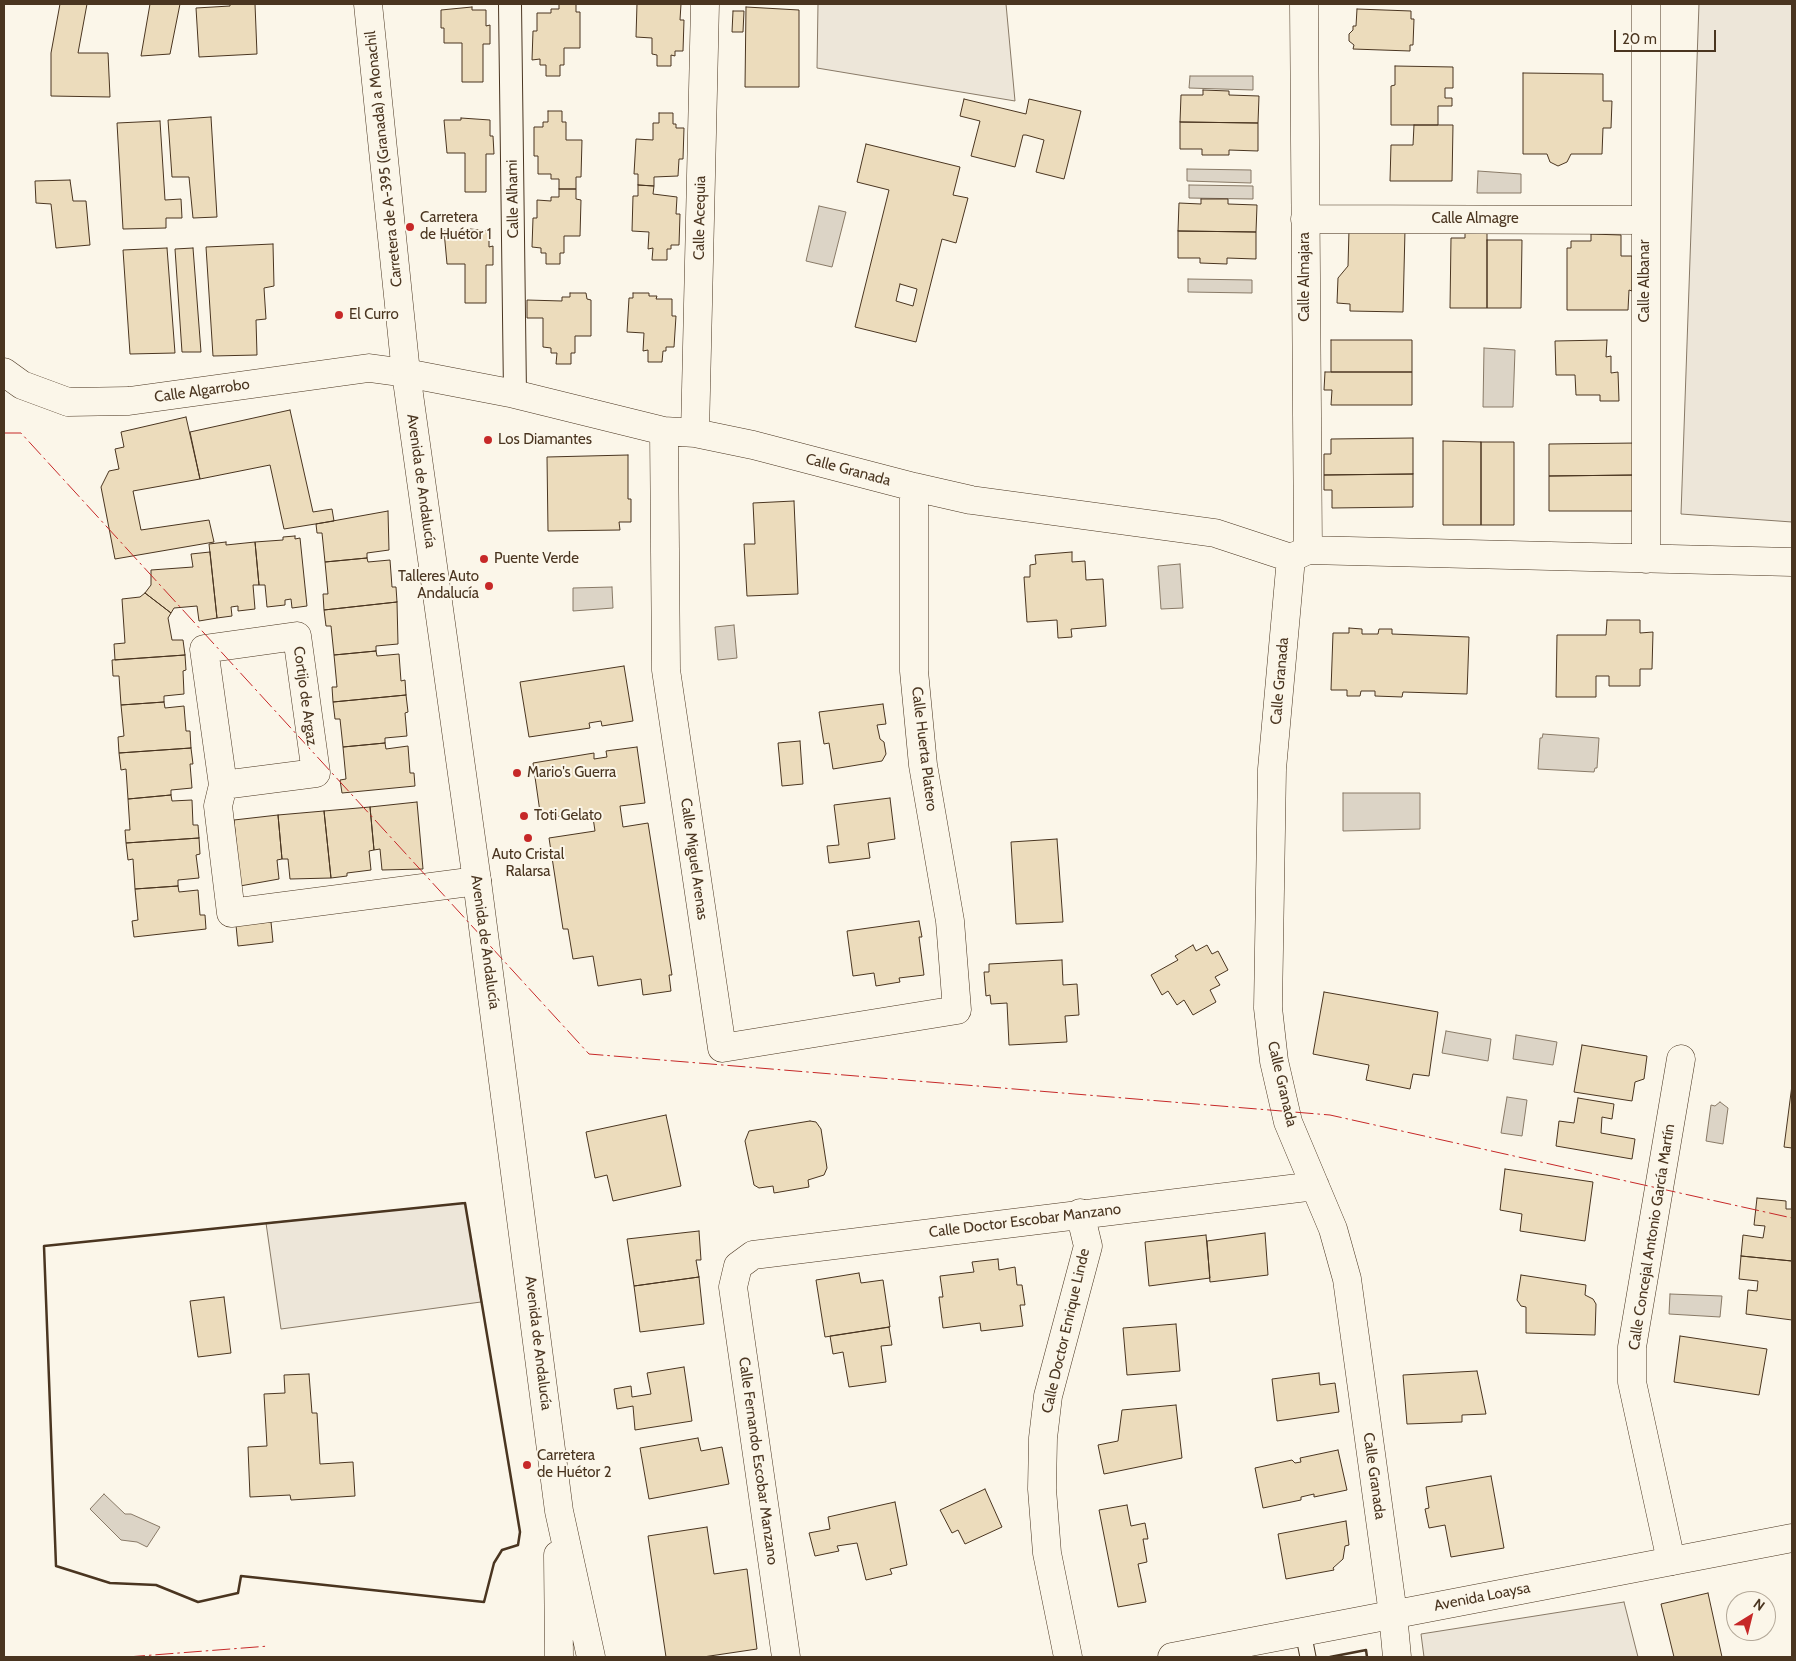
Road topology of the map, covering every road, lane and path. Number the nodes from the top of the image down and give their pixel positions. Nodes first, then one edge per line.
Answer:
1 (368, 4) edge
2 (510, 4) edge
3 (705, 4) edge
4 (1304, 4) edge
5 (1646, 4) edge
6 (1305, 219) junction
7 (1644, 220) junction
8 (4, 372) edge
9 (406, 373) junction
10 (515, 394) junction
11 (664, 431) junction
12 (695, 433) junction
13 (914, 487) junction
14 (1300, 554) junction
15 (1646, 559) junction
16 (1792, 562) edge
17 (223, 785) junction
18 (477, 881) junction
19 (957, 1010) joint
20 (1681, 1059) dead end
21 (1315, 1186) junction
22 (1080, 1214) junction
23 (738, 1266) joint
24 (559, 1511) junction
25 (1792, 1538) edge
26 (1670, 1561) junction
27 (1393, 1614) junction
28 (1306, 1645) edge
29 (559, 1657) edge
30 (591, 1657) edge
31 (786, 1657) edge
32 (1068, 1657) edge
33 (1172, 1657) edge
34 (1397, 1657) edge

1 - 9 street, Carretera de A-395 (Granada) a Monachil
2 - 10 street, Calle Alhami
3 - 12 street, Calle Acequia
4 - 6 street, Calle Almajara
5 - 7 street, Calle Albanar
6 - 7 street, Calle Almagre
6 - 14 street, Calle Almajara
7 - 15 street, Calle Albanar
8 - 9 street, Calle Algarrobo
9 - 10 street, Calle Granada
9 - 18 street, Avenida de Andalucía
10 - 11 street, Calle Granada
11 - 12 street, Calle Granada
11 - 19 street, Calle Miguel Arenas
12 - 13 street, Calle Granada
13 - 14 street, Calle Granada
13 - 19 street, Calle Huerta Platero
14 - 15 street, Calle Granada
14 - 21 street, Calle Granada
15 - 16 street, Calle Granada
17 - 17 street, Cortijo de Argaz
17 - 18 street, Cortijo de Argaz
18 - 24 street, Avenida de Andalucía
20 - 26 street, Calle Concejal Antonio García Martín
21 - 22 street, Calle Doctor Escobar Manzano
21 - 27 street, Calle Granada
22 - 23 street, Calle Doctor Escobar Manzano
22 - 32 street, Calle Doctor Enrique Linde
23 - 31 street, Calle Fernando Escobar Manzano
24 - 29 street
24 - 30 street
25 - 26 street, Avenida Loaysa
26 - 27 street, Avenida Loaysa
27 - 28 street, Avenida Loaysa
27 - 34 street, Calle Granada
28 - 33 street, Avenida Loaysa

